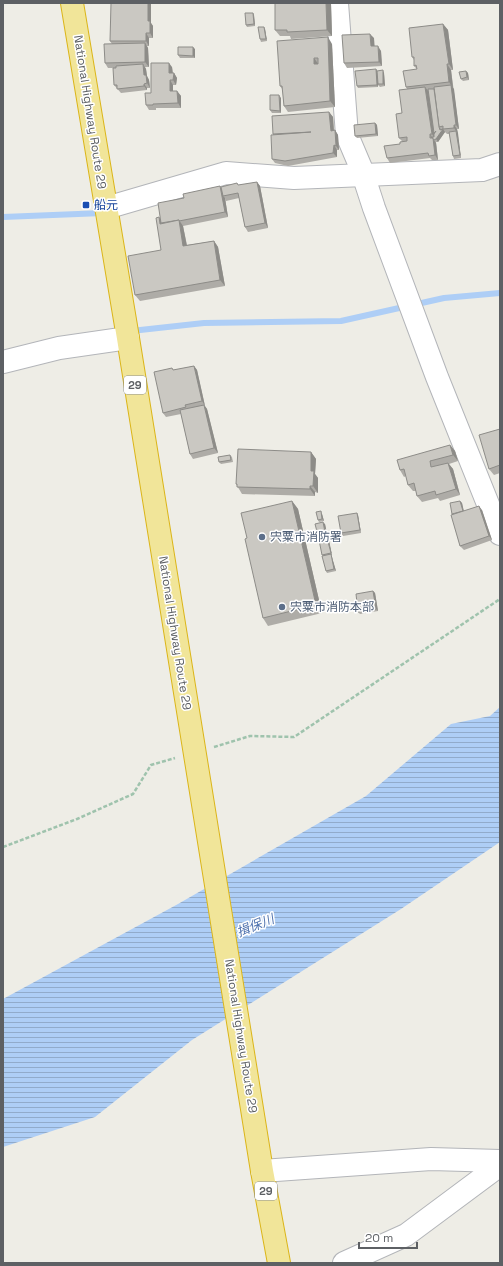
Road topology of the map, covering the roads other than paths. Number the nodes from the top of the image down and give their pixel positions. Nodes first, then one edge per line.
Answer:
1 (72, 3) edge
2 (337, 3) edge
3 (500, 164) edge
4 (363, 176) junction
5 (106, 208) junction
6 (128, 338) junction
7 (3, 362) edge
8 (500, 534) edge
9 (500, 1161) edge
10 (500, 1165) edge
11 (262, 1171) junction
12 (279, 1263) edge
13 (344, 1263) edge

1 - 5 highway, National Highway Route 29 / 29
2 - 4 street
3 - 4 street
4 - 5 street
4 - 8 street
5 - 6 highway, National Highway Route 29 / 29
6 - 7 street
6 - 11 highway, National Highway Route 29 / 29
9 - 11 street
10 - 13 street
11 - 12 highway, National Highway Route 29 / 29

